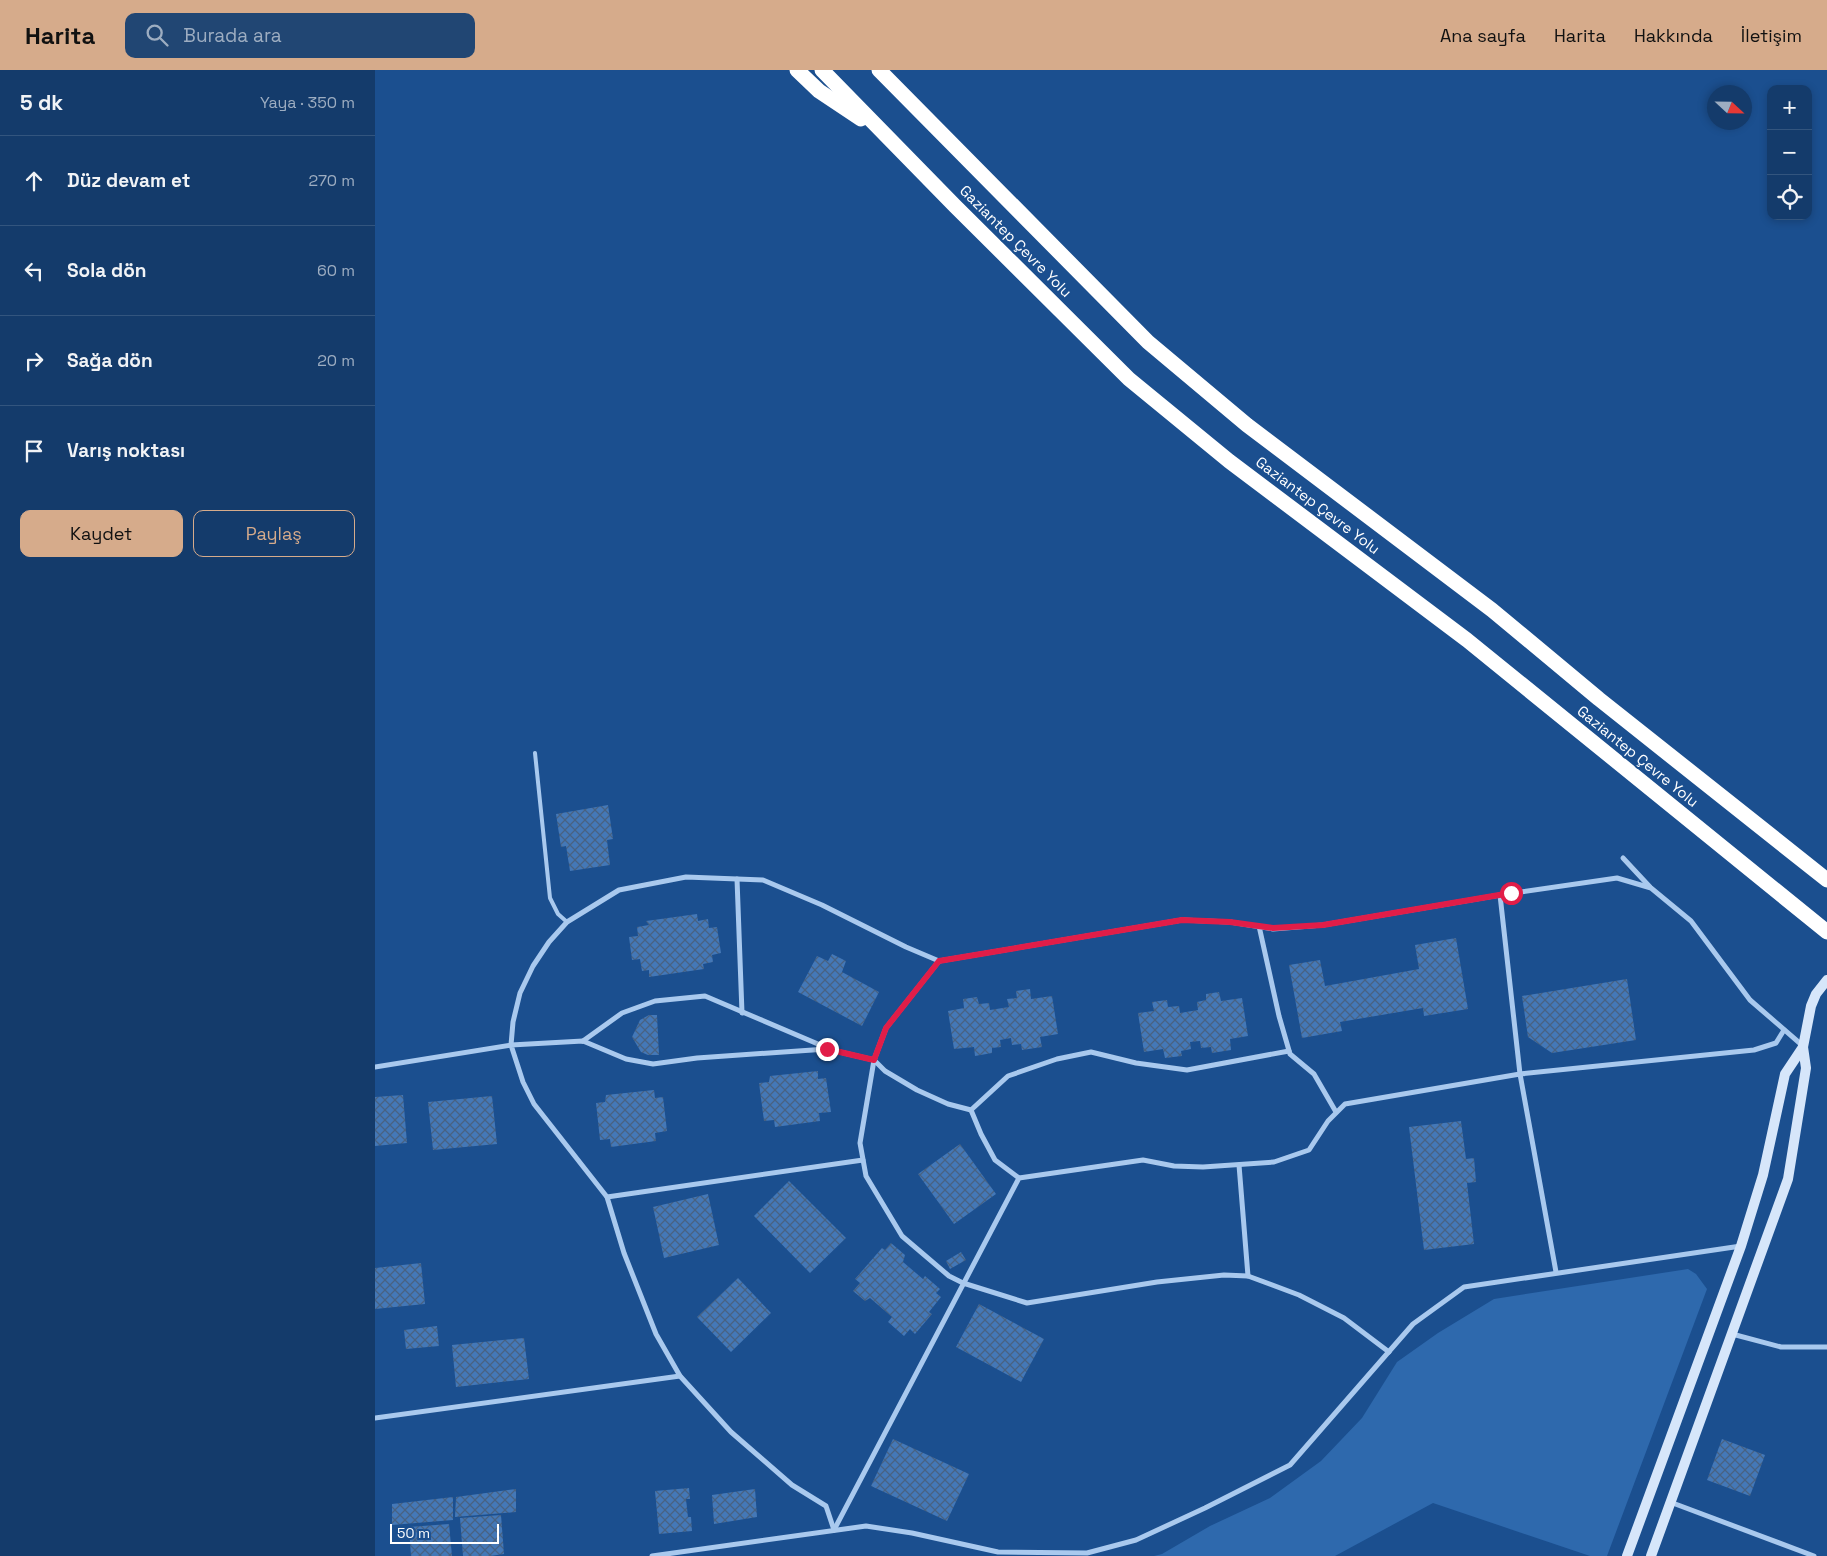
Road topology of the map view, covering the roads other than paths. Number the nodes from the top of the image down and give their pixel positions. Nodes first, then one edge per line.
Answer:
1 (797, 70) edge
2 (822, 70) edge
3 (879, 70) edge
4 (887, 136) junction
5 (535, 752) dead end
6 (1623, 858) dead end
7 (737, 879) junction
8 (1827, 880) edge
9 (1651, 888) junction
10 (1500, 895) junction
11 (567, 922) junction
12 (1259, 926) junction
13 (1827, 932) edge
14 (939, 961) junction
15 (1827, 980) edge
16 (742, 1013) junction
17 (1784, 1030) junction
18 (583, 1041) junction
19 (511, 1045) junction
20 (1803, 1047) junction
21 (827, 1049) junction
22 (1289, 1051) junction
23 (874, 1060) junction
24 (375, 1067) edge
25 (1520, 1074) junction
26 (971, 1110) junction
27 (1337, 1112) junction
28 (863, 1160) junction
29 (1239, 1165) junction
30 (1019, 1178) junction
31 (607, 1197) junction
32 (1741, 1246) junction
33 (1556, 1272) junction
34 (1247, 1276) junction
35 (963, 1283) junction
36 (1732, 1334) junction
37 (1827, 1347) edge
38 (1389, 1352) junction
39 (680, 1376) junction
40 (375, 1418) edge
41 (1670, 1501) junction
42 (833, 1530) junction
43 (652, 1556) edge
44 (1627, 1556) edge
45 (1651, 1556) edge
46 (1814, 1556) edge

1 - 4 highway
2 - 4 highway, Gaziantep Çevre Yolu
3 - 8 highway, Gaziantep Çevre Yolu
4 - 13 highway, Gaziantep Çevre Yolu
5 - 11 lane
6 - 9 street
7 - 11 street
7 - 14 street
7 - 16 street
9 - 10 street
9 - 17 street
10 - 12 street
10 - 25 street
11 - 19 street
12 - 14 street
12 - 22 street
14 - 23 street
15 - 20 street
16 - 18 street
16 - 21 street
17 - 20 street
17 - 25 street
18 - 19 street
18 - 21 street
19 - 24 street
19 - 31 street
20 - 32 street
20 - 36 street
21 - 23 street
22 - 26 street
22 - 27 street
23 - 26 street
23 - 28 street
25 - 27 street
25 - 33 street
26 - 30 street
27 - 29 street
28 - 31 street
28 - 35 street
29 - 30 street
29 - 34 street
30 - 35 street
31 - 39 street
32 - 33 street
32 - 44 street
33 - 38 street
34 - 35 street
34 - 38 street
35 - 42 street
36 - 37 street
36 - 41 street
38 - 42 street
39 - 40 street
39 - 42 street
41 - 45 street
41 - 46 street
42 - 43 street

